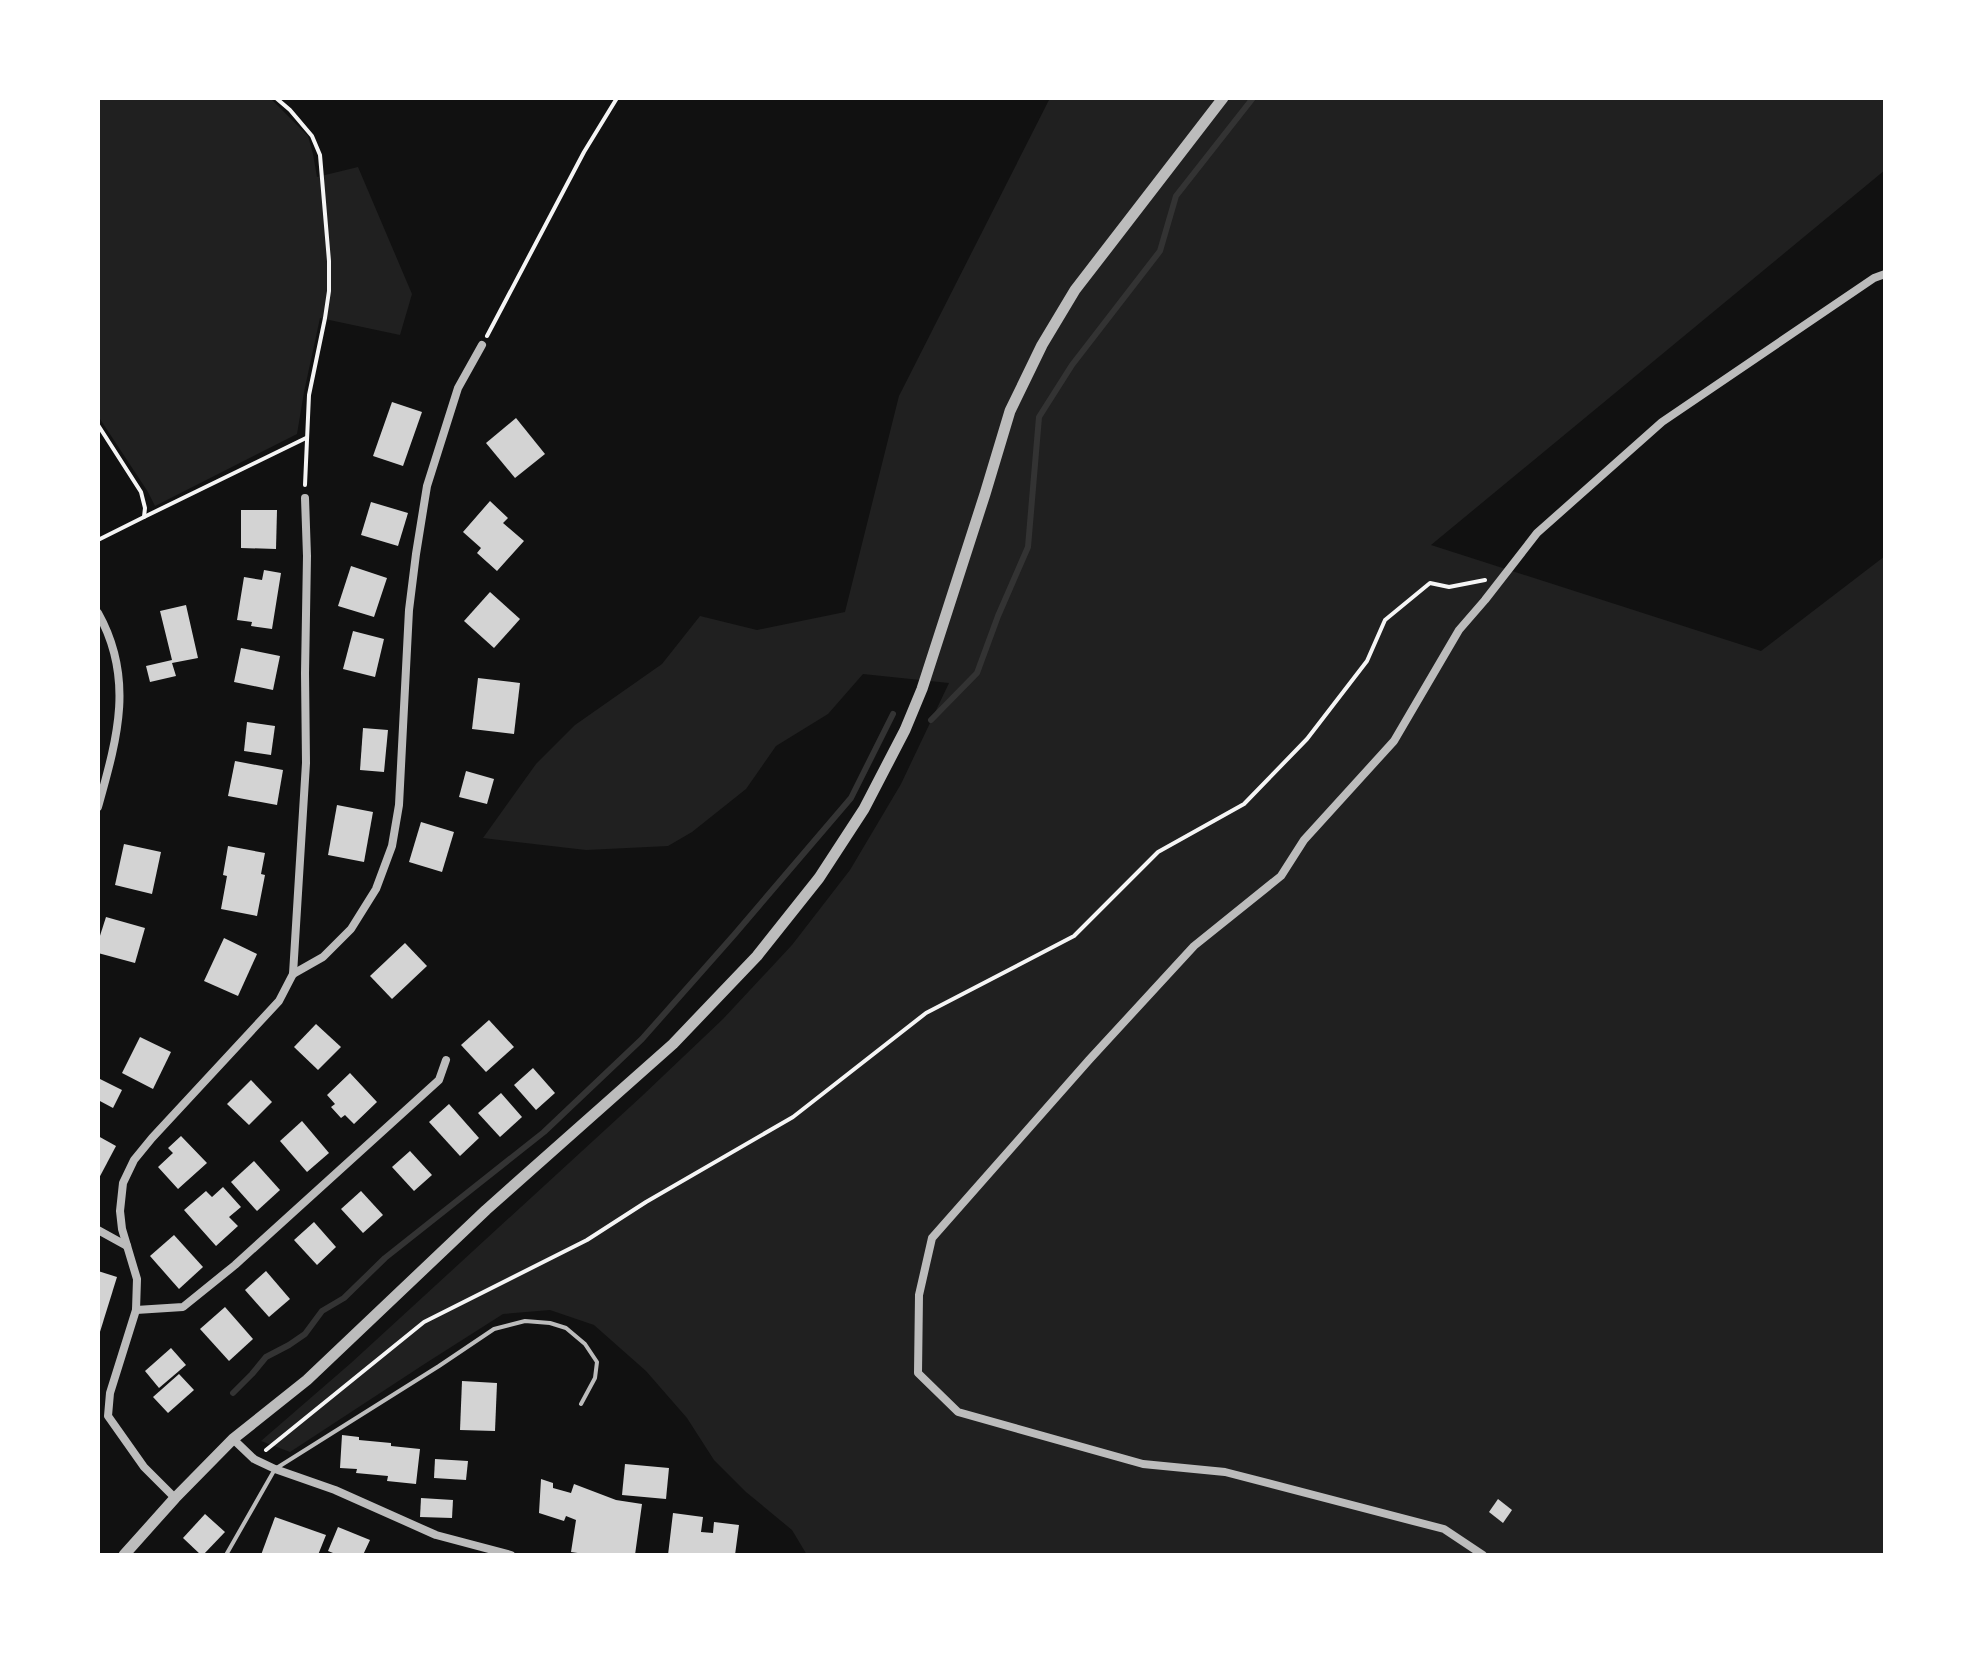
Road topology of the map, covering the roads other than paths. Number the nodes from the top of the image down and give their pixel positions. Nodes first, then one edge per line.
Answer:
1 (1223, 98) edge
2 (1885, 274) edge
3 (482, 345) road end
4 (305, 498) road end
5 (98, 613) edge
6 (98, 807) edge
7 (293, 974) junction
8 (446, 1060) dead end
9 (98, 1230) edge
10 (127, 1246) junction
11 (136, 1310) junction
12 (581, 1404) dead end
13 (108, 1416) junction
14 (98, 1418) edge
15 (233, 1439) junction
16 (275, 1469) junction
17 (175, 1498) junction
18 (124, 1555) edge
19 (226, 1555) edge
20 (511, 1555) edge
21 (1483, 1555) edge

1 - 15 street
2 - 21 street
3 - 7 street
4 - 7 street
5 - 6 street
7 - 10 street
8 - 11 street
9 - 10 street
10 - 11 street
11 - 13 street
12 - 16 lane
13 - 14 street
13 - 17 street
15 - 16 street
15 - 17 street
16 - 19 lane
16 - 20 street
17 - 18 street

